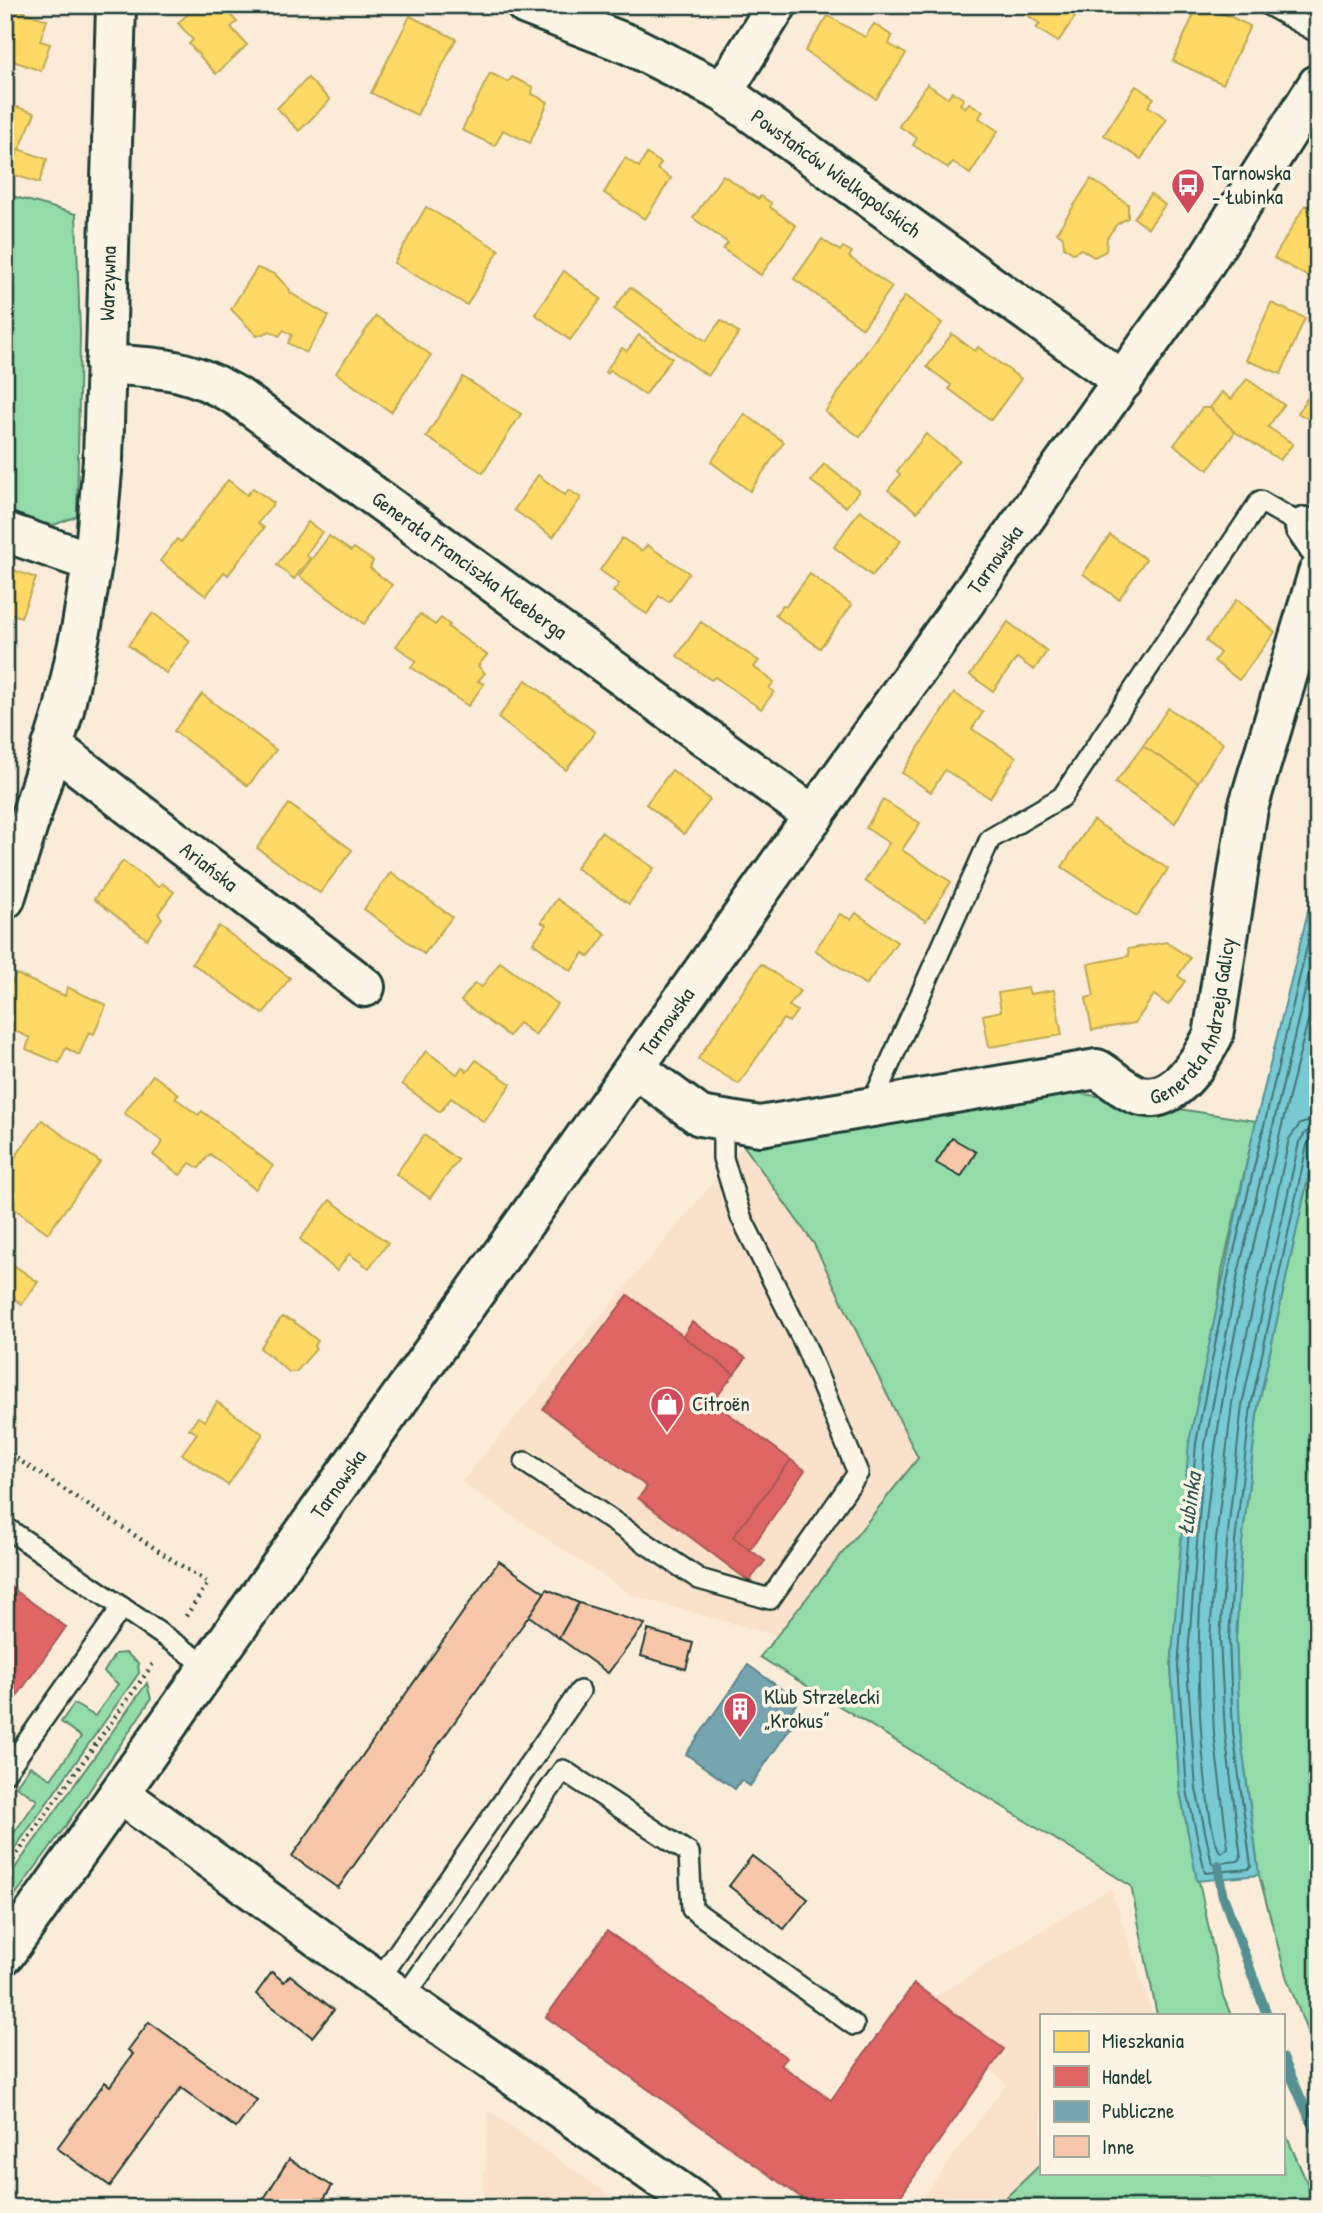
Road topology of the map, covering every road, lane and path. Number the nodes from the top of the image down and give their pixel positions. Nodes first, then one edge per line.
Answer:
1 (116, 5) edge
2 (526, 5) edge
3 (777, 5) edge
4 (1268, 5) edge
5 (1318, 33) edge
6 (1318, 84) edge
7 (723, 92) junction
8 (105, 364) junction
9 (1123, 381) junction
10 (5, 532) edge
11 (1311, 536) edge
12 (92, 562) junction
13 (1318, 573) edge
14 (52, 746) junction
15 (814, 816) junction
16 (5, 898) edge
17 (365, 987) dead end
18 (635, 1068) junction
19 (870, 1108) junction
20 (723, 1119) junction
21 (5, 1451) edge
22 (525, 1462) dead end
23 (5, 1527) edge
24 (122, 1607) junction
25 (170, 1640) junction
26 (209, 1667) junction
27 (580, 1691) dead end
28 (5, 1773) edge
29 (120, 1794) junction
30 (5, 1871) edge
31 (5, 1954) edge
32 (391, 1990) junction
33 (855, 2025) dead end
34 (703, 2208) edge

1 - 8 street, Warzywna
2 - 7 street, Powstańców Wielkopolskich
3 - 7 street
4 - 5 lane
6 - 9 street, Tarnowska
7 - 9 street, Powstańców Wielkopolskich
8 - 12 street, Warzywna
8 - 15 street, Generała Franciszka Kleeberga
9 - 15 street, Tarnowska
10 - 12 street
11 - 19 lane
12 - 14 street, Warzywna
13 - 19 street, Generała Andrzeja Galicy
14 - 16 street, Warzywna
14 - 17 street, Ariańska
15 - 18 street, Tarnowska
18 - 20 street, Generała Andrzeja Galicy
18 - 26 street, Tarnowska
19 - 20 street, Generała Andrzeja Galicy
20 - 22 lane
21 - 25 path
23 - 24 lane
24 - 25 lane
24 - 28 lane
25 - 26 lane
25 - 30 path
26 - 29 street, Tarnowska
27 - 32 lane
29 - 31 street, Tarnowska
29 - 32 street
32 - 33 lane
32 - 34 street

